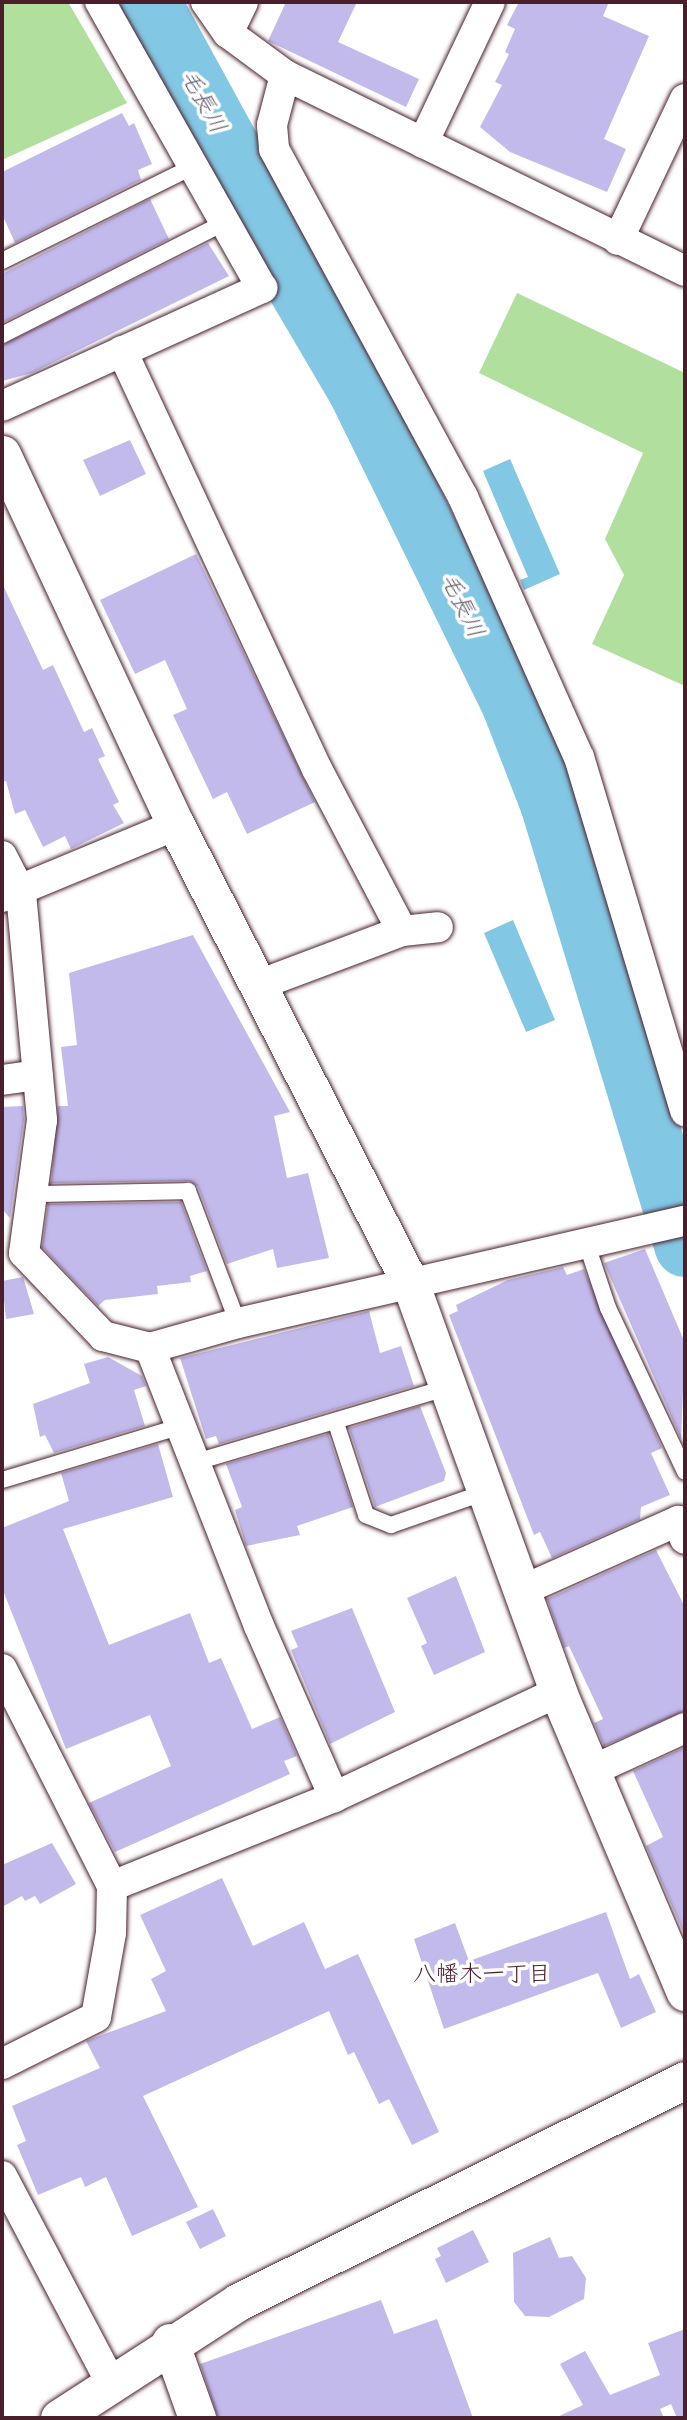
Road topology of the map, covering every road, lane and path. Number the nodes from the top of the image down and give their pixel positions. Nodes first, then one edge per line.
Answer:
1 (100, 2) edge
2 (206, 2) edge
3 (243, 2) edge
4 (490, 2) edge
5 (228, 33) junction
6 (285, 75) junction
7 (685, 99) edge
8 (423, 143) junction
9 (194, 166) junction
10 (228, 220) junction
11 (618, 240) junction
12 (2, 261) edge
13 (685, 271) edge
14 (2, 335) edge
15 (122, 351) junction
16 (2, 406) edge
17 (2, 454) edge
18 (176, 825) junction
19 (2, 856) edge
20 (12, 895) edge
21 (438, 927) dead end
22 (402, 931) junction
23 (261, 984) junction
24 (38, 1075) junction
25 (2, 1080) edge
26 (685, 1111) edge
27 (35, 1194) junction
28 (685, 1221) edge
29 (587, 1245) junction
30 (13, 1255) edge
31 (411, 1285) junction
32 (238, 1323) junction
33 (150, 1348) junction
34 (451, 1386) junction
35 (336, 1423) junction
36 (182, 1426) junction
37 (197, 1462) junction
38 (685, 1472) edge
39 (2, 1480) edge
40 (488, 1491) junction
41 (683, 1525) edge
42 (523, 1590) junction
43 (2, 1669) edge
44 (558, 1692) junction
45 (685, 1728) edge
46 (591, 1771) junction
47 (334, 1797) junction
48 (112, 1886) junction
49 (685, 1992) edge
50 (2, 2064) edge
51 (685, 2080) edge
52 (2, 2176) edge
53 (170, 2342) junction
54 (110, 2381) junction
55 (59, 2418) edge
56 (197, 2418) edge

1 - 9 street
2 - 5 street
3 - 5 street
4 - 8 street
5 - 6 street
6 - 8 street
6 - 26 street
7 - 11 street
8 - 11 street
9 - 10 street
9 - 12 lane
10 - 14 lane
10 - 15 street
11 - 13 street
15 - 16 street
15 - 22 street
17 - 18 street
18 - 20 street
18 - 23 street
19 - 20 street
20 - 24 street
21 - 22 street
22 - 23 street
23 - 31 street
24 - 25 street
24 - 27 street
27 - 30 street
27 - 32 lane
28 - 29 street
29 - 31 street
29 - 38 lane
30 - 33 street
31 - 32 street
31 - 34 street
32 - 33 street
33 - 36 street
34 - 35 lane
34 - 40 street
35 - 37 lane
35 - 40 lane
36 - 37 street
36 - 39 lane
37 - 47 street
40 - 42 street
41 - 42 street
42 - 44 street
43 - 48 street
44 - 46 street
44 - 47 street
45 - 46 street
46 - 49 street
47 - 48 street
48 - 50 street
51 - 53 street
52 - 54 street
53 - 54 street
53 - 56 street
54 - 55 street

